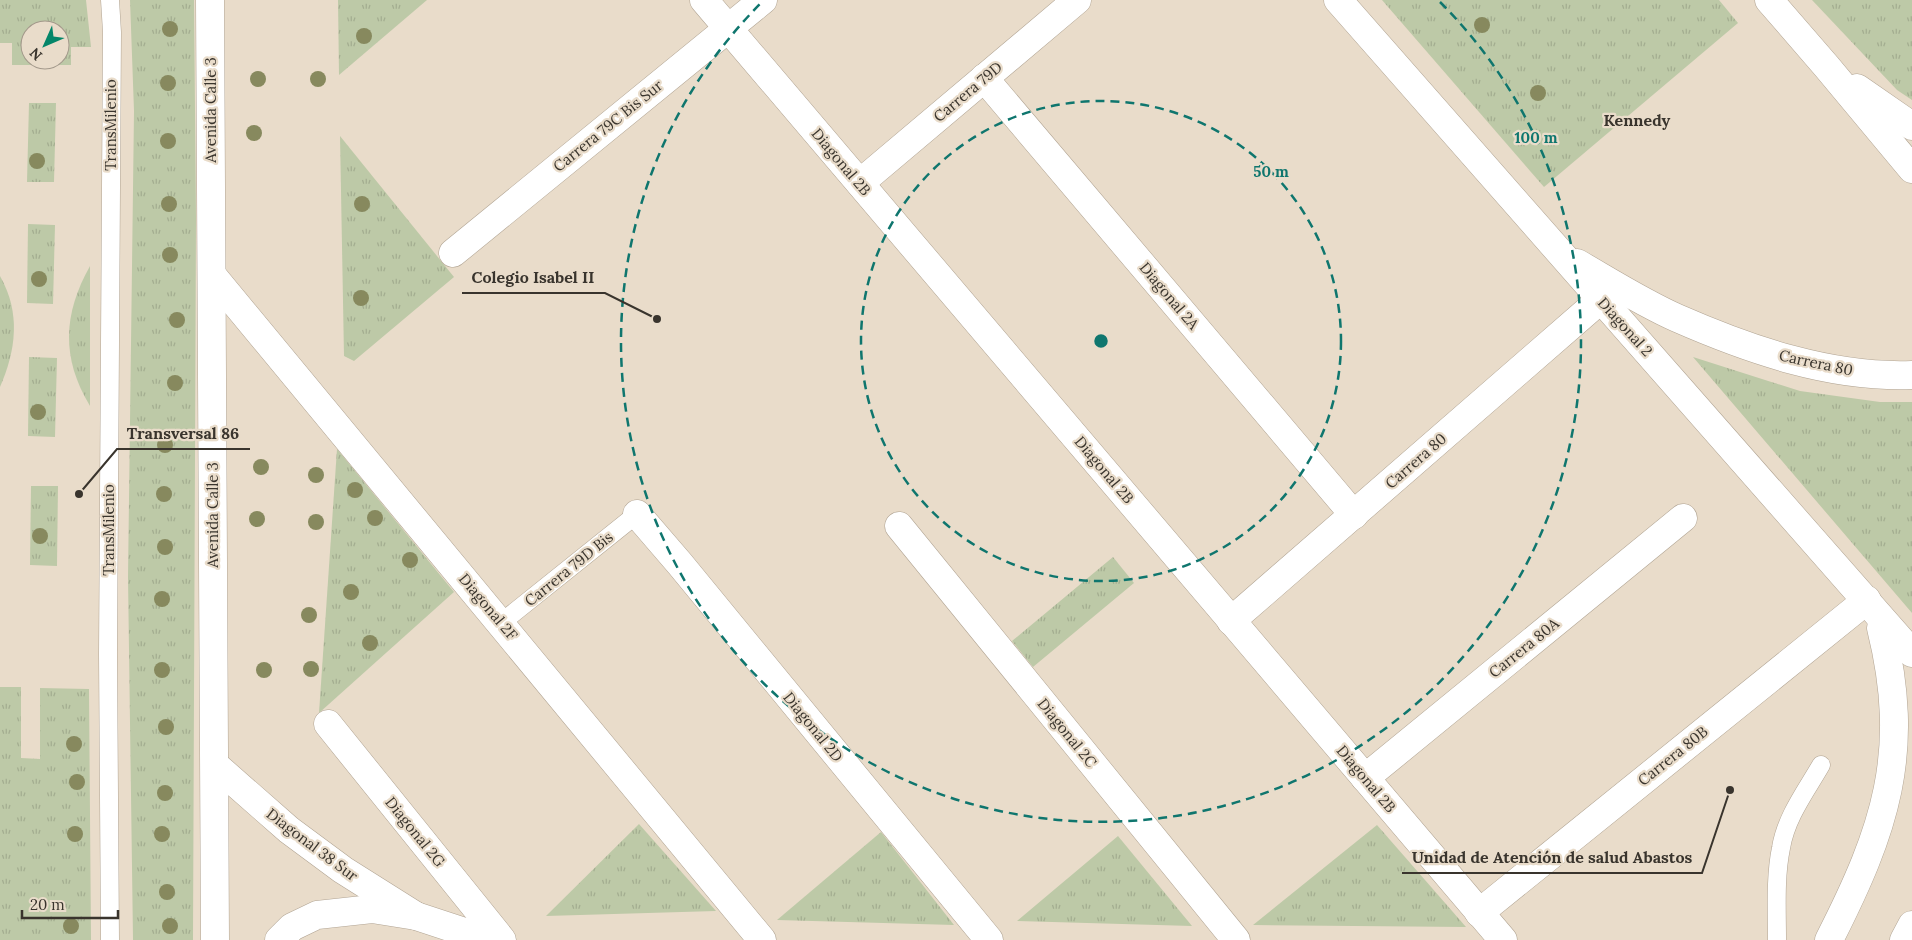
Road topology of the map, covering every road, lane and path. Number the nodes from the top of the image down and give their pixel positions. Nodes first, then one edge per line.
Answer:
1 (110, 0) edge
2 (210, 0) edge
3 (704, 0) edge
4 (763, 0) edge
5 (1077, 0) edge
6 (1338, 0) edge
7 (1769, 0) edge
8 (728, 28) junction
9 (1827, 67) junction
10 (984, 78) junction
11 (1912, 126) edge
12 (1912, 169) edge
13 (860, 183) junction
14 (453, 253) dead end
15 (1563, 255) junction
16 (212, 276) junction
17 (1600, 300) junction
18 (1912, 375) edge
19 (637, 514) joint
20 (1354, 514) junction
21 (1683, 518) dead end
22 (899, 526) dead end
23 (1867, 600) junction
24 (1231, 621) junction
25 (501, 623) junction
26 (1912, 653) edge
27 (328, 724) dead end
28 (215, 765) junction
29 (1821, 765) dead end
30 (1365, 778) junction
31 (1479, 913) junction
32 (416, 916) junction
33 (1912, 925) edge
34 (110, 940) edge
35 (215, 940) edge
36 (279, 940) edge
37 (490, 940) edge
38 (502, 940) edge
39 (762, 940) edge
40 (989, 940) edge
41 (1236, 940) edge
42 (1503, 940) edge
43 (1777, 940) edge
44 (1829, 940) edge
45 (1904, 940) edge

1 - 34 lane, TransMilenio
2 - 16 main road, Avenida Calle 3
3 - 8 main road, Diagonal 2B
4 - 8 main road, Carrera 79C Bis Sur
5 - 10 main road, Carrera 79D
6 - 15 main road, Diagonal 2
7 - 9 main road
8 - 13 main road, Diagonal 2B
8 - 14 main road, Carrera 79C Bis Sur
9 - 11 main road
9 - 12 main road
10 - 13 main road, Carrera 79D
10 - 20 main road, Diagonal 2A
13 - 24 main road, Diagonal 2B
15 - 17 main road, Diagonal 2
15 - 18 main road, Carrera 80
16 - 25 main road, Diagonal 2F
16 - 28 main road, Avenida Calle 3
17 - 20 main road, Carrera 80
17 - 23 main road, Diagonal 2
19 - 25 lane, Carrera 79D Bis
19 - 40 main road, Diagonal 2D
20 - 24 main road, Carrera 80
21 - 30 main road, Carrera 80A
22 - 41 main road, Diagonal 2C
23 - 26 main road, Diagonal 2
23 - 31 main road, Carrera 80B
23 - 44 main road
24 - 30 main road, Diagonal 2B
25 - 39 main road, Diagonal 2F
27 - 38 main road, Diagonal 2G
28 - 32 main road, Diagonal 38 Sur
28 - 35 main road, Avenida Calle 3
29 - 43 lane
30 - 31 main road, Diagonal 2B
31 - 42 main road, Diagonal 2B
32 - 36 main road, Diagonal 38 Sur
32 - 37 main road, Diagonal 38 Sur
33 - 45 main road

